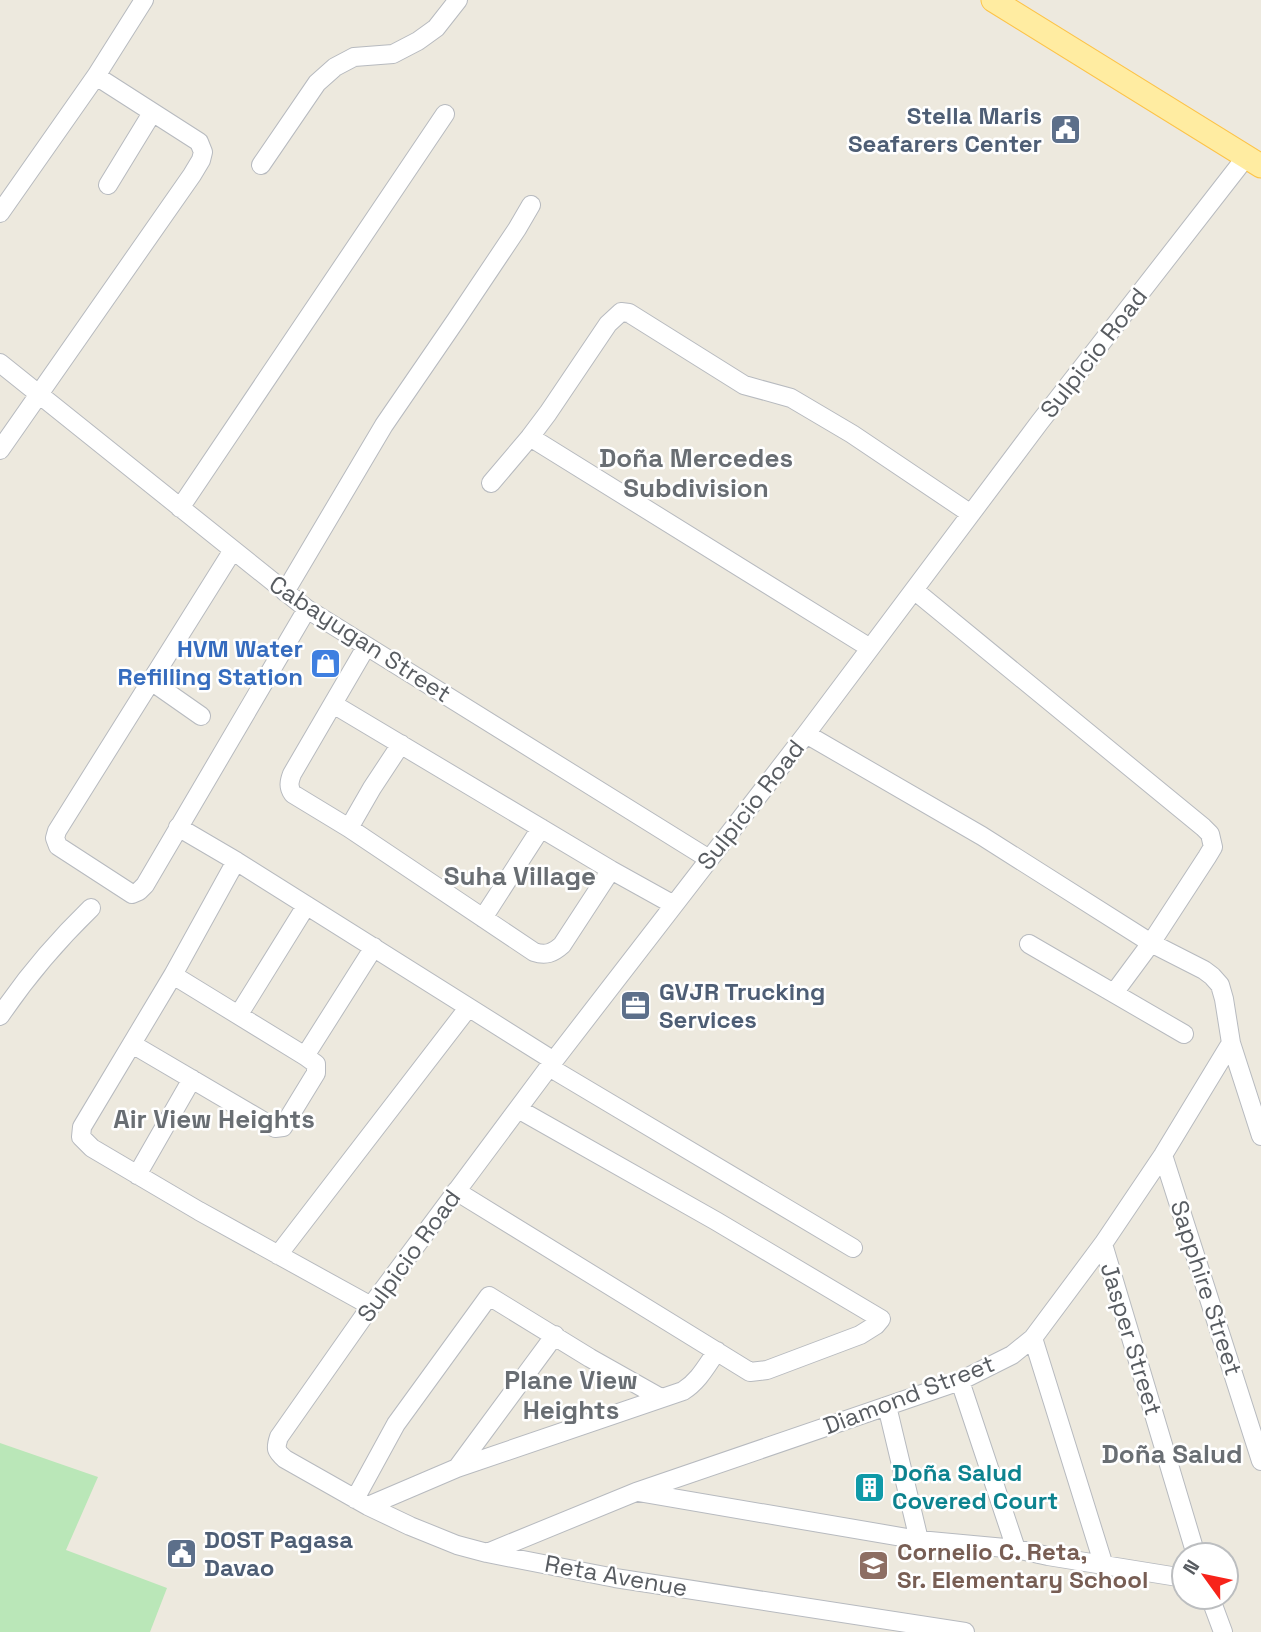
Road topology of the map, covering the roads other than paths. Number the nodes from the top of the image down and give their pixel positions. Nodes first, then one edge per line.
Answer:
1 (145, 0) edge
2 (458, 0) edge
3 (993, 0) edge
4 (96, 76) junction
5 (152, 113) junction
6 (445, 114) dead end
7 (1254, 162) edge
8 (261, 165) dead end
9 (108, 184) dead end
10 (531, 205) dead end
11 (0, 213) edge
12 (0, 363) edge
13 (39, 394) junction
14 (530, 437) junction
15 (0, 450) edge
16 (491, 482) dead end
17 (180, 508) junction
18 (971, 514) junction
19 (233, 551) junction
20 (914, 590) junction
21 (285, 592) junction
22 (307, 609) junction
23 (366, 647) junction
24 (870, 648) junction
25 (151, 681) junction
26 (333, 704) junction
27 (201, 716) dead end
28 (806, 734) junction
29 (401, 744) junction
30 (178, 827) junction
31 (349, 828) junction
32 (541, 828) junction
33 (709, 859) junction
34 (236, 861) junction
35 (611, 870) junction
36 (674, 905) junction
37 (306, 906) junction
38 (91, 908) dead end
39 (483, 918) junction
40 (1150, 943) junction
41 (1029, 944) dead end
42 (374, 947) junction
43 (173, 975) junction
44 (1114, 993) junction
45 (468, 1008) junction
46 (239, 1014) junction
47 (0, 1016) edge
48 (1184, 1034) dead end
49 (1231, 1043) junction
50 (132, 1044) junction
51 (306, 1056) junction
52 (552, 1064) junction
53 (192, 1079) junction
54 (518, 1109) junction
55 (1261, 1136) edge
56 (1163, 1155) junction
57 (137, 1175) junction
58 (456, 1191) junction
59 (1103, 1244) junction
60 (853, 1248) dead end
61 (278, 1255) junction
62 (371, 1306) junction
63 (555, 1335) junction
64 (1033, 1338) junction
65 (717, 1351) junction
66 (960, 1381) junction
67 (661, 1398) junction
68 (887, 1406) junction
69 (285, 1459) joint
70 (1261, 1461) edge
71 (457, 1468) junction
72 (636, 1492) junction
73 (362, 1503) junction
74 (919, 1540) junction
75 (1192, 1541) edge
76 (1016, 1549) junction
77 (487, 1553) junction
78 (1104, 1566) junction
79 (1170, 1576) edge
80 (1215, 1611) edge
81 (965, 1632) edge
82 (1223, 1632) edge

1 - 4 street
2 - 8 street
3 - 7 main road
4 - 5 street
4 - 11 street
5 - 9 street
5 - 13 street
6 - 17 street
7 - 18 street, Sulpicio Road
10 - 21 street
12 - 13 street, Cabayugan Street
13 - 15 street
13 - 17 street, Cabayugan Street
14 - 16 street
14 - 18 street
14 - 24 street
17 - 19 street, Cabayugan Street
18 - 20 street, Sulpicio Road
19 - 21 street, Cabayugan Street
19 - 25 street
20 - 24 street, Sulpicio Road
20 - 40 street
21 - 22 street, Cabayugan Street
22 - 23 street, Cabayugan Street
22 - 30 street
23 - 26 street
23 - 33 street, Cabayugan Street
24 - 28 street, Sulpicio Road
25 - 27 street
25 - 30 street
26 - 29 street
26 - 31 street
28 - 33 street, Sulpicio Road
28 - 40 street
29 - 31 street
29 - 32 street
30 - 34 street
31 - 39 street
32 - 35 street
32 - 39 street
33 - 36 street, Sulpicio Road
34 - 37 street
34 - 43 street
35 - 36 street
35 - 39 street
36 - 52 street, Sulpicio Road
37 - 42 street
37 - 46 street
38 - 47 street
40 - 44 street
40 - 49 street
41 - 44 street
42 - 45 street
42 - 51 street
43 - 46 street
43 - 50 street
44 - 48 street
45 - 52 street
45 - 61 street
46 - 51 street
49 - 55 street
49 - 56 street, Diamond Street
50 - 53 street
50 - 57 street
51 - 53 street
52 - 54 street, Sulpicio Road
52 - 60 street
53 - 57 street
54 - 58 street, Sulpicio Road
54 - 65 street
56 - 59 street, Diamond Street
56 - 70 street, Sapphire Street
57 - 61 street
58 - 62 street, Sulpicio Road
58 - 65 street
59 - 64 street, Diamond Street
59 - 75 street, Jasper Street
61 - 62 street
62 - 69 street, Sulpicio Road
63 - 67 street
63 - 71 street
63 - 73 street
64 - 66 street, Diamond Street
64 - 78 street
65 - 67 street
66 - 68 street, Diamond Street
66 - 76 street
67 - 71 street
68 - 72 street, Diamond Street
68 - 74 street
69 - 73 street, Reta Avenue
71 - 73 street
72 - 74 street
72 - 77 street, Diamond Street
73 - 77 street, Reta Avenue
74 - 76 street
76 - 78 street
77 - 81 street, Reta Avenue
78 - 79 street
80 - 82 street

